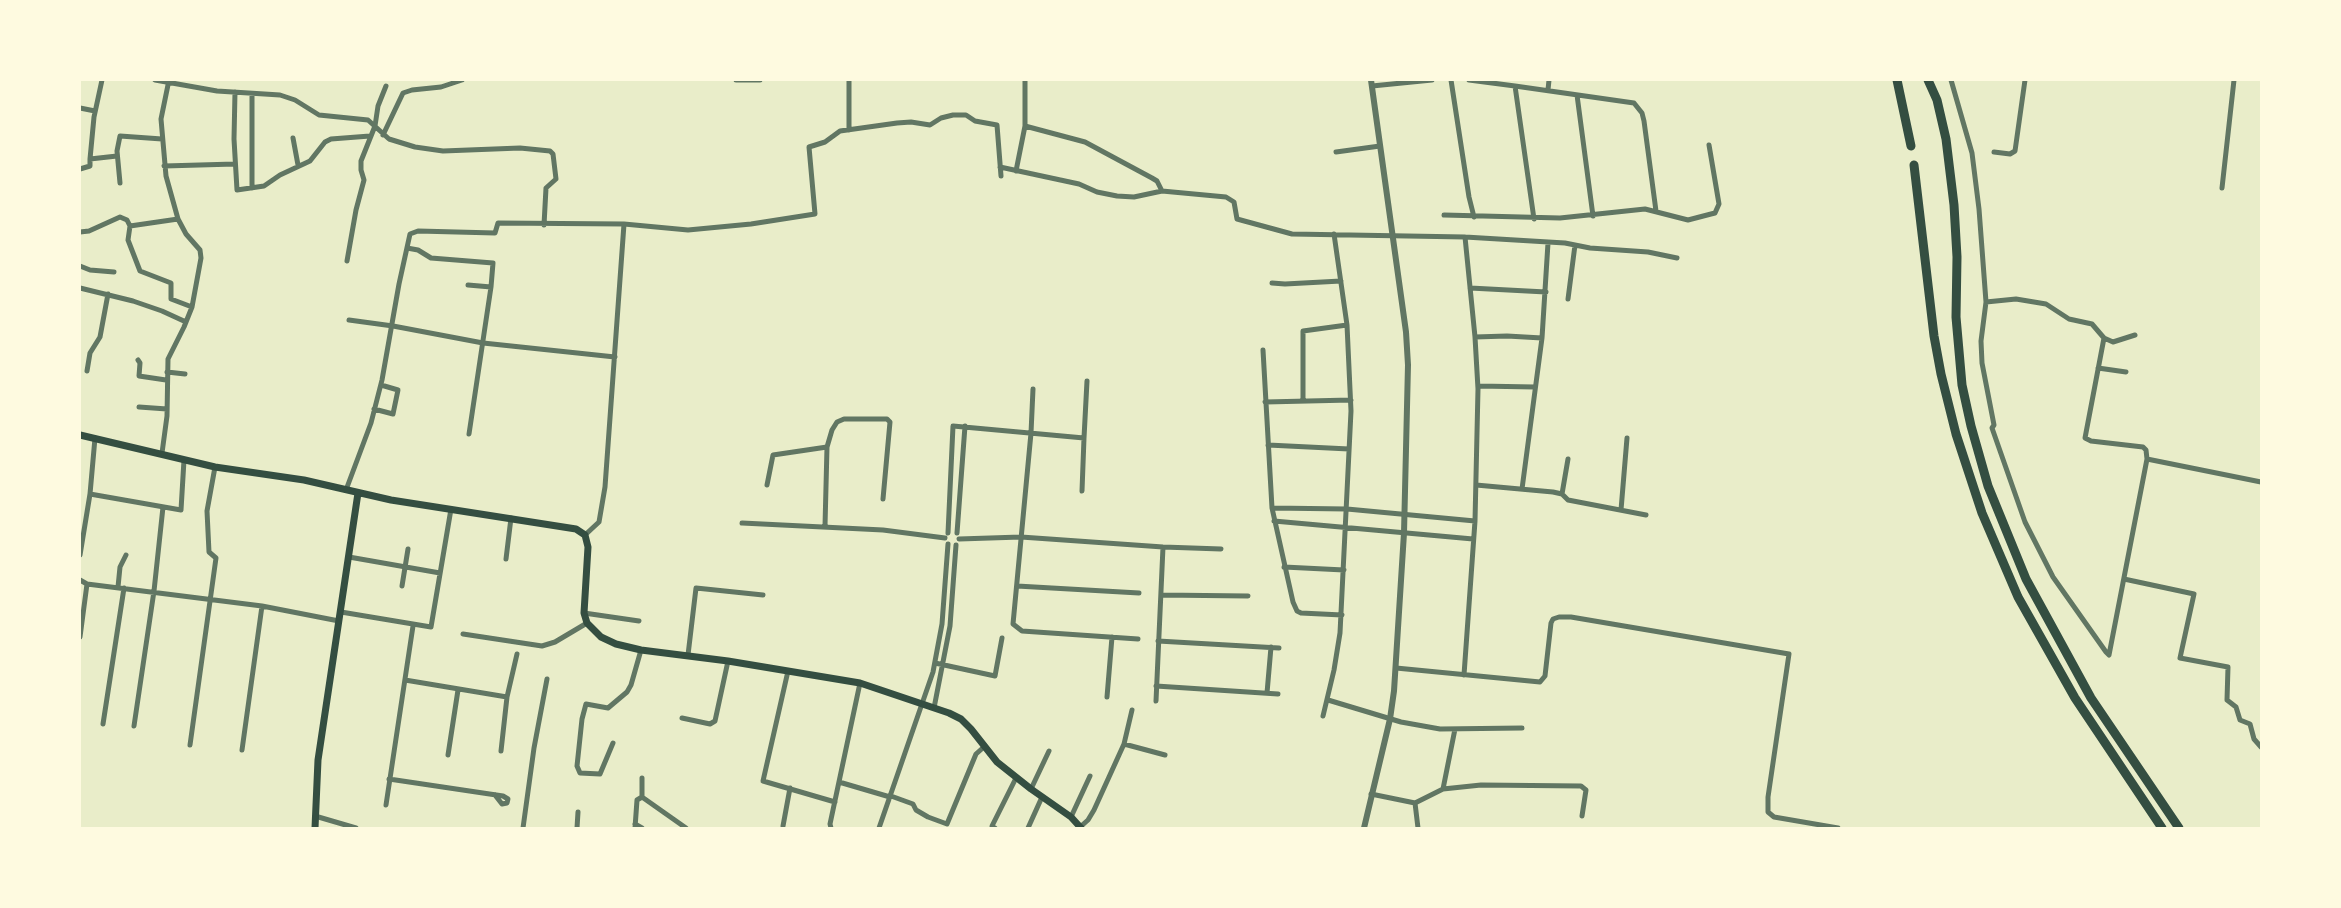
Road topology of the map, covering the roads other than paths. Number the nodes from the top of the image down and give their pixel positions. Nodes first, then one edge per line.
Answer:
1 (102, 80) edge
2 (155, 80) edge
3 (462, 80) edge
4 (736, 80) edge
5 (760, 80) edge
6 (849, 80) edge
7 (1025, 80) edge
8 (1432, 80) edge
9 (1451, 80) edge
10 (1469, 80) edge
11 (1549, 80) edge
12 (1897, 80) edge
13 (1930, 80) edge
14 (1951, 80) edge
15 (2025, 80) edge
16 (2234, 80) edge
17 (169, 82) edge
18 (1372, 83) edge
19 (386, 86) dead end
20 (1515, 86) junction
21 (1548, 90) junction
22 (235, 92) junction
23 (252, 94) junction
24 (1577, 95) junction
25 (80, 108) edge
26 (95, 111) junction
27 (374, 126) junction
28 (1025, 126) junction
29 (849, 130) junction
30 (383, 135) junction
31 (370, 136) junction
32 (293, 138) dead end
33 (162, 139) junction
34 (1709, 145) dead end
35 (1380, 146) junction
36 (1911, 146) dead end
37 (1336, 152) dead end
38 (1994, 152) dead end
39 (118, 156) junction
40 (90, 159) junction
41 (236, 164) junction
42 (298, 165) junction
43 (1914, 165) dead end
44 (164, 166) junction
45 (1000, 167) junction
46 (80, 168) edge
47 (1016, 171) junction
48 (1001, 176) dead end
49 (120, 183) dead end
50 (252, 188) junction
51 (2222, 188) dead end
52 (1162, 191) junction
53 (1656, 211) junction
54 (1444, 215) dead end
55 (1593, 216) junction
56 (1474, 217) junction
57 (178, 219) junction
58 (1534, 219) junction
59 (624, 224) junction
60 (544, 225) junction
61 (130, 226) junction
62 (80, 232) edge
63 (1334, 234) junction
64 (1393, 236) junction
65 (1466, 237) junction
66 (1548, 243) junction
67 (1575, 245) junction
68 (407, 248) junction
69 (1677, 258) dead end
70 (347, 262) dead end
71 (80, 266) edge
72 (114, 272) dead end
73 (1340, 281) junction
74 (1272, 283) dead end
75 (468, 285) dead end
76 (491, 287) junction
77 (80, 288) edge
78 (1470, 288) junction
79 (1546, 292) junction
80 (108, 294) junction
81 (1568, 299) dead end
82 (1986, 302) junction
83 (192, 307) junction
84 (349, 320) dead end
85 (186, 322) junction
86 (1347, 325) junction
87 (393, 326) junction
88 (2135, 335) dead end
89 (1475, 337) junction
90 (1542, 338) junction
91 (2104, 338) junction
92 (483, 343) junction
93 (1263, 350) dead end
94 (615, 357) junction
95 (138, 360) dead end
96 (2098, 368) junction
97 (87, 371) dead end
98 (167, 372) junction
99 (2126, 372) dead end
100 (185, 374) dead end
101 (166, 380) junction
102 (1086, 381) dead end
103 (381, 385) junction
104 (1478, 386) junction
105 (1535, 387) junction
106 (1033, 389) dead end
107 (1303, 400) junction
108 (1351, 400) junction
109 (1265, 402) junction
110 (139, 407) dead end
111 (167, 409) junction
112 (374, 409) junction
113 (965, 426) junction
114 (1031, 433) junction
115 (469, 434) dead end
116 (80, 435) edge
117 (95, 438) junction
118 (1084, 438) junction
119 (1627, 438) dead end
120 (1268, 444) junction
121 (827, 447) junction
122 (1350, 449) junction
123 (162, 453) junction
124 (952, 459) junction
125 (1568, 459) dead end
126 (2147, 459) junction
127 (184, 460) junction
128 (962, 460) junction
129 (215, 467) junction
130 (2261, 482) edge
131 (768, 484) dead end
132 (1476, 486) junction
133 (346, 490) junction
134 (1522, 490) junction
135 (1082, 491) dead end
136 (358, 493) junction
137 (90, 494) junction
138 (1562, 494) junction
139 (883, 499) dead end
140 (163, 507) junction
141 (1272, 508) junction
142 (1347, 509) junction
143 (451, 510) junction
144 (1621, 510) junction
145 (1404, 513) junction
146 (1646, 515) dead end
147 (511, 518) junction
148 (1274, 521) junction
149 (1475, 521) junction
150 (742, 523) dead end
151 (825, 526) junction
152 (1346, 528) junction
153 (1404, 533) junction
154 (585, 536) junction
155 (1020, 537) junction
156 (947, 538) junction
157 (957, 539) junction
158 (1473, 539) junction
159 (1163, 547) junction
160 (408, 549) dead end
161 (1221, 549) dead end
162 (80, 555) edge
163 (126, 555) dead end
164 (350, 557) junction
165 (506, 559) dead end
166 (1284, 567) junction
167 (405, 568) junction
168 (1344, 570) junction
169 (440, 573) junction
170 (2124, 579) junction
171 (80, 580) edge
172 (87, 584) junction
173 (402, 586) dead end
174 (1017, 586) junction
175 (118, 587) junction
176 (124, 588) junction
177 (154, 591) junction
178 (1139, 593) dead end
179 (762, 595) dead end
180 (1161, 595) junction
181 (1248, 596) dead end
182 (210, 598) junction
183 (262, 606) junction
184 (341, 612) junction
185 (584, 613) junction
186 (1342, 615) junction
187 (340, 620) junction
188 (639, 621) dead end
189 (586, 623) junction
190 (413, 626) junction
191 (463, 634) dead end
192 (1112, 637) junction
193 (80, 638) edge
194 (1002, 638) dead end
195 (1138, 639) dead end
196 (1158, 641) junction
197 (1271, 647) junction
198 (1279, 648) dead end
199 (641, 650) junction
200 (516, 654) dead end
201 (688, 656) junction
202 (728, 661) junction
203 (935, 663) junction
204 (944, 665) junction
205 (1396, 668) junction
206 (788, 671) junction
207 (1464, 675) junction
208 (547, 679) dead end
209 (405, 680) junction
210 (860, 683) junction
211 (1156, 686) junction
212 (458, 690) junction
213 (1267, 693) junction
214 (1278, 694) dead end
215 (507, 697) junction
216 (1107, 697) dead end
217 (1328, 700) junction
218 (1156, 701) dead end
219 (923, 704) junction
220 (934, 708) junction
221 (1132, 710) dead end
222 (1323, 716) dead end
223 (682, 718) dead end
224 (1390, 719) junction
225 (103, 724) dead end
226 (134, 726) dead end
227 (1522, 728) dead end
228 (1455, 729) junction
229 (613, 743) dead end
230 (1124, 744) junction
231 (190, 745) dead end
232 (985, 746) junction
233 (2261, 747) edge
234 (242, 750) dead end
235 (501, 751) dead end
236 (1049, 751) dead end
237 (448, 755) dead end
238 (1165, 755) dead end
239 (1090, 776) dead end
240 (642, 778) dead end
241 (1016, 778) junction
242 (389, 779) junction
243 (839, 782) junction
244 (790, 788) junction
245 (1031, 789) junction
246 (1443, 789) junction
247 (1371, 794) junction
248 (495, 795) dead end
249 (642, 797) junction
250 (891, 797) junction
251 (1042, 798) junction
252 (835, 802) junction
253 (1415, 803) junction
254 (386, 805) dead end
255 (578, 812) dead end
256 (315, 816) junction
257 (1582, 816) dead end
258 (1071, 817) junction
259 (635, 826) edge
260 (783, 826) dead end
261 (947, 826) edge
262 (315, 828) edge
263 (356, 828) edge
264 (523, 828) edge
265 (577, 828) edge
266 (642, 828) edge
267 (686, 828) edge
268 (831, 828) edge
269 (879, 828) edge
270 (995, 828) edge
271 (1028, 828) edge
272 (1080, 828) edge
273 (1364, 828) edge
274 (1418, 828) edge
275 (1838, 828) edge
276 (2162, 828) edge
277 (2179, 828) edge

1 - 26 street
2 - 17 street
3 - 30 street
4 - 5 street
6 - 29 street
7 - 28 street
8 - 18 street
9 - 56 street
10 - 20 street
11 - 21 street
12 - 36 highway
13 - 277 highway
14 - 82 street
15 - 38 street
16 - 51 street
17 - 22 street
17 - 33 street
18 - 35 street
19 - 27 street
20 - 21 street
20 - 58 street
21 - 24 street
22 - 23 street
22 - 41 street
23 - 27 street
23 - 50 street
24 - 53 street
24 - 55 street
25 - 26 street
26 - 40 street
27 - 30 street
27 - 31 street
28 - 47 street
28 - 52 street
29 - 45 street
29 - 59 street
30 - 60 street
31 - 42 street
31 - 70 street
32 - 42 street
33 - 39 street
33 - 44 street
34 - 53 street
35 - 37 street
35 - 64 street
39 - 40 street
39 - 49 street
40 - 46 street
41 - 44 street
41 - 50 street
42 - 50 street
43 - 276 highway
44 - 57 street
45 - 47 street
45 - 48 street
47 - 52 street
52 - 63 street
53 - 55 street
54 - 56 street
55 - 58 street
56 - 58 street
57 - 61 street
57 - 83 street
59 - 60 street
59 - 94 street
60 - 68 street
61 - 62 street
61 - 83 street
63 - 64 street
63 - 73 street
64 - 65 street
64 - 145 street
65 - 66 street
65 - 78 street
66 - 67 street
66 - 79 street
67 - 69 street
67 - 81 street
68 - 76 street
68 - 87 street
71 - 72 street
73 - 74 street
73 - 86 street
75 - 76 street
76 - 92 street
77 - 80 street
78 - 79 street
78 - 89 street
79 - 90 street
80 - 85 street
80 - 97 street
82 - 91 street
82 - 170 street
83 - 85 street
84 - 87 street
85 - 98 street
86 - 107 street
86 - 108 street
87 - 92 street
87 - 103 street
88 - 91 street
89 - 90 street
89 - 104 street
90 - 105 street
91 - 96 street
92 - 94 street
92 - 115 street
93 - 109 street
94 - 154 street
95 - 101 street
96 - 99 street
96 - 126 street
98 - 100 street
98 - 101 street
101 - 111 street
102 - 118 street
103 - 112 street
103 - 112 street
104 - 105 street
104 - 132 street
105 - 134 street
106 - 114 street
107 - 108 street
107 - 109 street
108 - 122 street
109 - 120 street
110 - 111 street
111 - 123 street
112 - 133 street
113 - 114 street
113 - 124 street
113 - 128 street
114 - 118 street
114 - 155 street
116 - 117 main road
117 - 123 main road
117 - 137 street
118 - 135 street
119 - 144 street
120 - 122 street
120 - 141 street
121 - 131 street
121 - 139 street
121 - 151 street
122 - 142 street
123 - 127 main road
124 - 128 street
124 - 156 street
125 - 138 street
126 - 130 street
126 - 170 street
127 - 129 main road
127 - 140 street
128 - 157 street
129 - 133 main road
129 - 182 street
132 - 134 street
132 - 149 street
133 - 136 main road
134 - 138 street
136 - 143 main road
136 - 164 main road
137 - 140 street
137 - 162 street
138 - 144 street
140 - 177 street
141 - 142 street
141 - 148 street
142 - 145 street
142 - 152 street
143 - 147 main road
143 - 169 street
144 - 146 street
145 - 149 street
145 - 153 street
147 - 154 main road
147 - 165 street
148 - 152 street
148 - 166 street
149 - 158 street
150 - 151 street
151 - 156 street
152 - 153 street
152 - 168 street
153 - 158 street
153 - 205 street
154 - 185 main road
155 - 157 street
155 - 159 street
155 - 174 street
156 - 157 street
156 - 157 street
156 - 203 street
157 - 204 street
158 - 207 street
159 - 161 street
159 - 180 street
160 - 167 street
163 - 175 street
164 - 167 street
164 - 184 main road
166 - 168 street
166 - 186 street
167 - 169 street
167 - 173 street
168 - 186 street
169 - 190 street
170 - 233 street
171 - 172 street
172 - 175 street
172 - 193 street
174 - 178 street
174 - 192 street
175 - 176 street
176 - 177 street
176 - 225 street
177 - 182 street
177 - 226 street
179 - 201 street
180 - 181 street
180 - 196 street
182 - 183 street
182 - 231 street
183 - 187 street
183 - 234 street
184 - 187 main road
184 - 190 street
185 - 188 street
185 - 189 main road
186 - 217 street
187 - 256 main road
189 - 191 street
189 - 199 main road
190 - 209 street
192 - 195 street
192 - 216 street
194 - 204 street
196 - 197 street
196 - 211 street
197 - 198 street
197 - 213 street
199 - 201 main road
199 - 229 street
200 - 215 street
201 - 202 main road
202 - 206 main road
202 - 223 street
203 - 204 street
203 - 219 street
204 - 220 street
205 - 207 street
205 - 224 street
206 - 210 main road
206 - 244 street
207 - 275 street
208 - 264 street
209 - 212 street
209 - 242 street
210 - 219 main road
210 - 243 street
211 - 213 street
211 - 218 street
212 - 215 street
212 - 237 street
213 - 214 street
215 - 235 street
217 - 222 street
217 - 224 street
219 - 220 main road
219 - 250 street
220 - 232 main road
221 - 230 street
224 - 228 street
224 - 247 street
227 - 228 street
228 - 246 street
230 - 238 street
230 - 272 street
232 - 241 main road
232 - 261 street
236 - 245 street
239 - 258 street
240 - 249 street
241 - 245 main road
241 - 270 street
242 - 248 street
242 - 254 street
243 - 250 street
243 - 252 street
244 - 252 street
244 - 260 street
245 - 251 main road
246 - 253 street
246 - 257 street
247 - 253 street
247 - 273 street
249 - 259 street
249 - 267 street
250 - 261 street
250 - 269 street
251 - 258 main road
251 - 271 street
252 - 268 street
253 - 274 street
255 - 265 street
256 - 262 main road
256 - 263 street
258 - 272 main road
259 - 266 street

